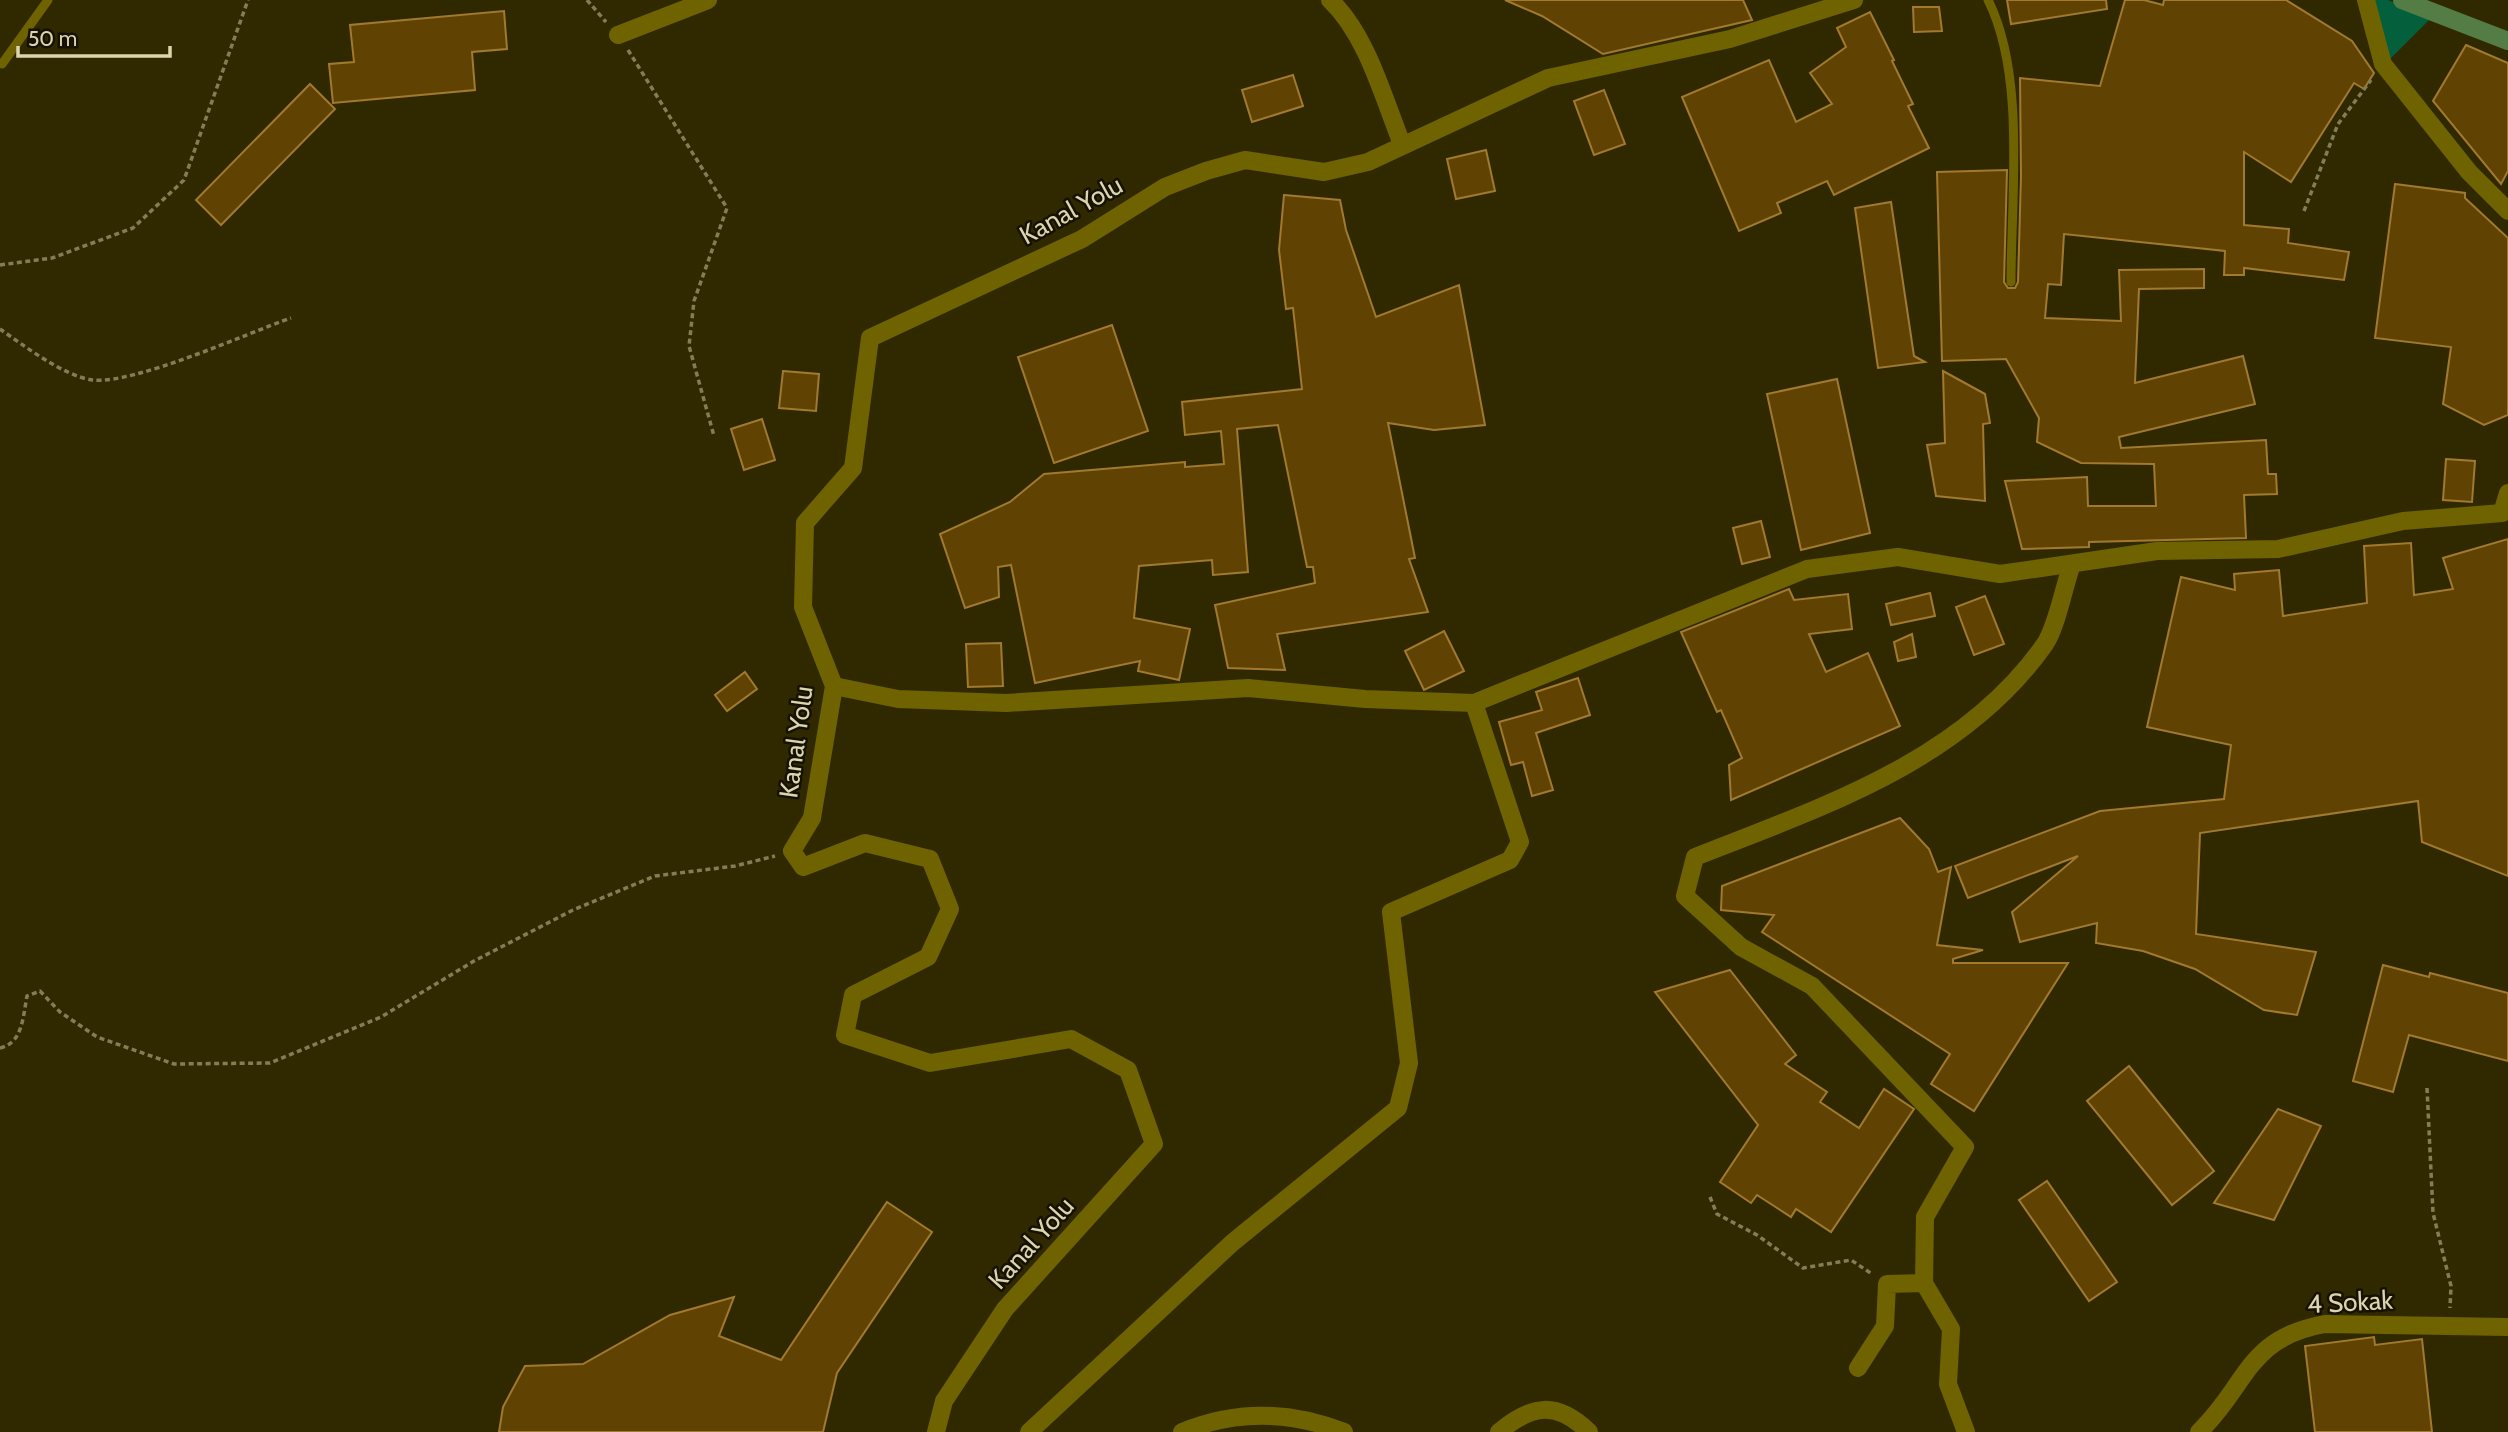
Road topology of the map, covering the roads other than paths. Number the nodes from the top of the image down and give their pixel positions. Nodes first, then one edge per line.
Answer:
1 (48, 0) edge
2 (708, 0) edge
3 (1330, 0) edge
4 (1854, 0) edge
5 (1988, 0) edge
6 (2366, 0) edge
7 (2402, 0) edge
8 (618, 35) road end
9 (2508, 41) edge
10 (2, 64) edge
11 (1402, 144) junction
12 (2508, 211) edge
13 (2011, 282) dead end
14 (2508, 493) edge
15 (2071, 564) junction
16 (834, 685) junction
17 (1474, 703) junction
18 (1924, 1283) junction
19 (2508, 1326) edge
20 (1858, 1368) dead end
21 (936, 1432) edge
22 (1029, 1432) edge
23 (1182, 1432) edge
24 (1344, 1432) edge
25 (1499, 1432) edge
26 (1589, 1432) edge
27 (1966, 1432) edge
28 (2199, 1432) edge

1 - 10 lane
2 - 8 street
3 - 11 street
4 - 11 street, Kanal Yolu
5 - 13 lane
6 - 12 street
7 - 9 street
11 - 16 street, Kanal Yolu
14 - 15 street
15 - 17 street
15 - 18 street
16 - 17 street
16 - 21 street, Kanal Yolu
17 - 22 street
18 - 20 street
18 - 27 street
19 - 28 street, 4 Sokak
23 - 24 street
25 - 26 street

